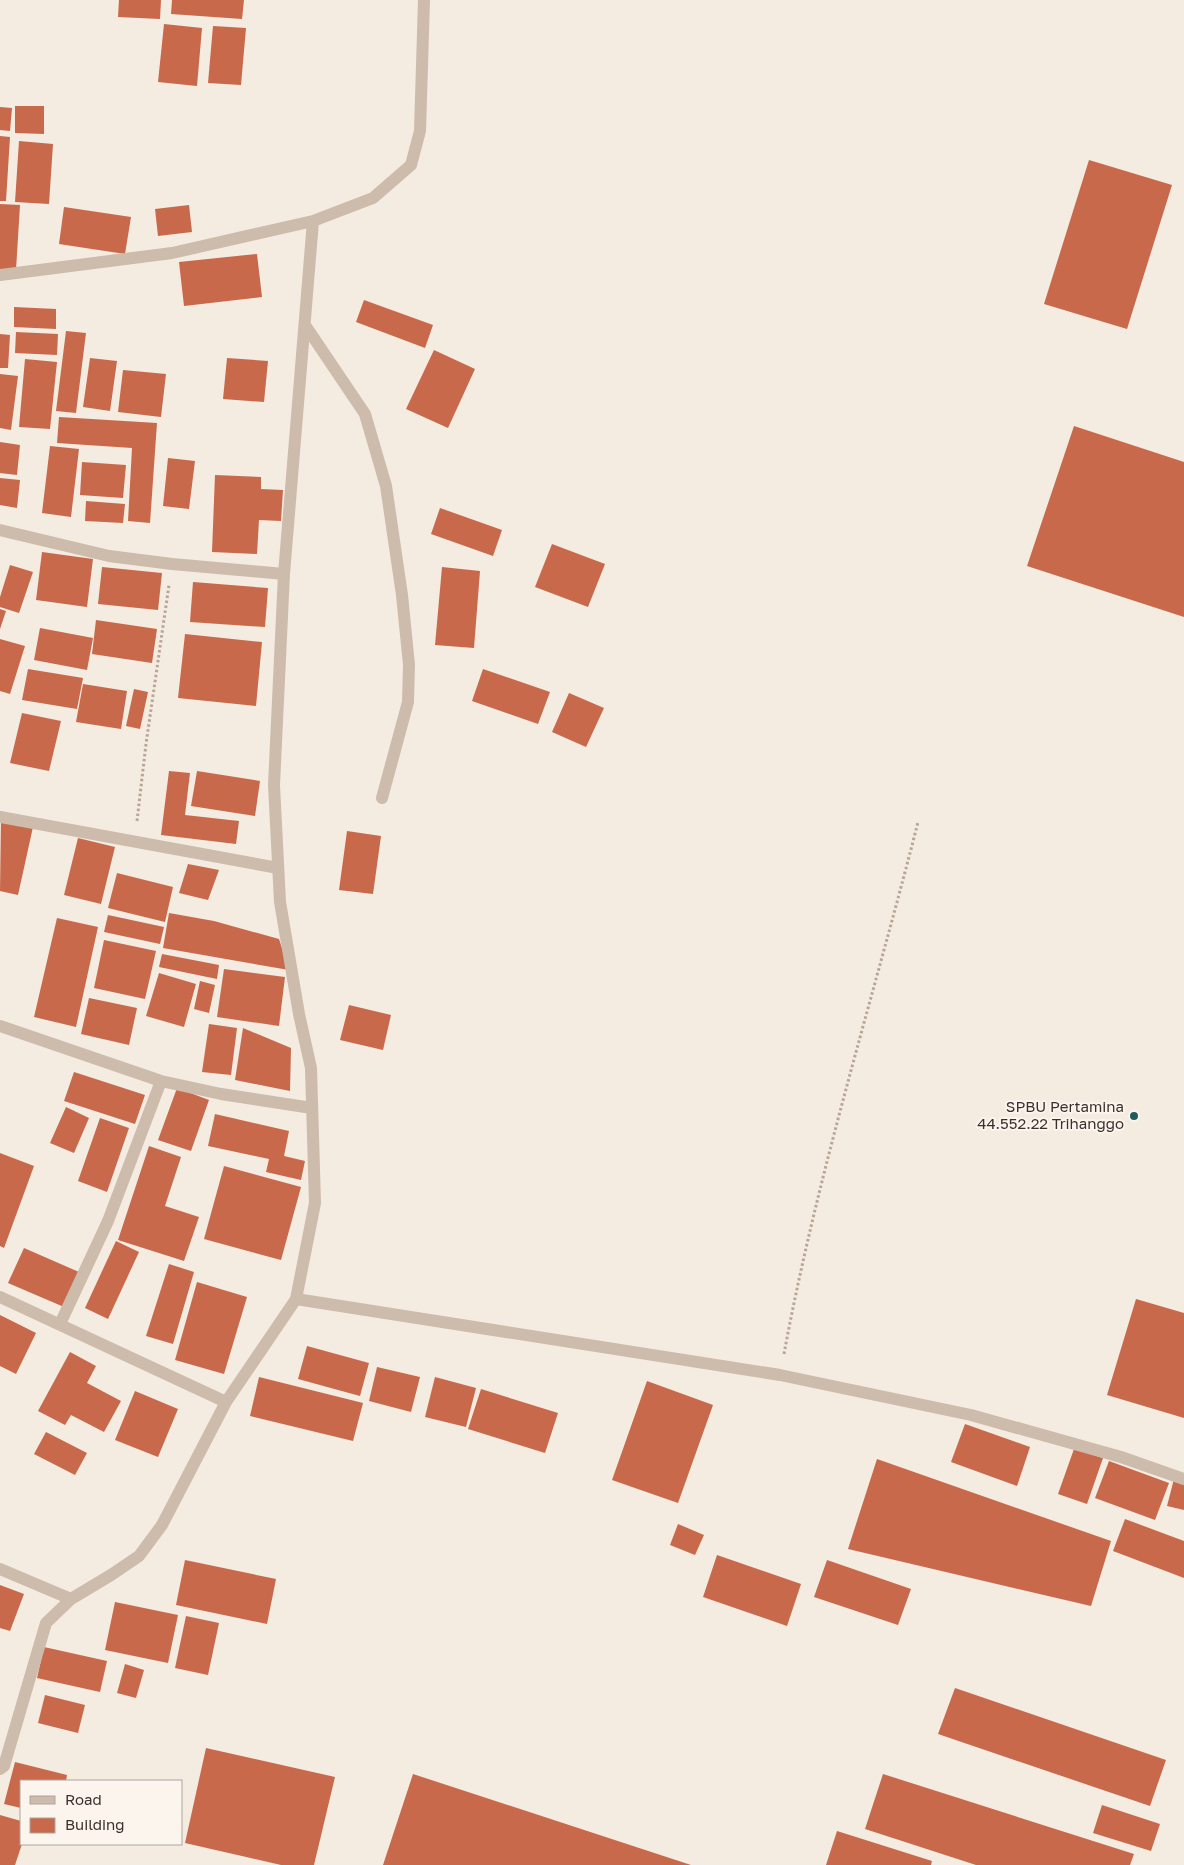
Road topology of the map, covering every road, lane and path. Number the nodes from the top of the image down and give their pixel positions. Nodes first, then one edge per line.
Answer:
1 (424, 0) edge
2 (313, 221) junction
3 (0, 276) edge
4 (305, 325) junction
5 (0, 530) edge
6 (172, 564) junction
7 (284, 574) junction
8 (382, 798) dead end
9 (0, 817) edge
10 (918, 822) dead end
11 (135, 841) junction
12 (278, 868) junction
13 (0, 1026) edge
14 (161, 1082) junction
15 (312, 1108) junction
16 (0, 1296) edge
17 (296, 1299) junction
18 (60, 1324) junction
19 (780, 1375) junction
20 (226, 1402) junction
21 (1184, 1479) edge
22 (0, 1569) edge
23 (71, 1598) junction
24 (0, 1770) edge

1 - 2 street
2 - 3 street
2 - 4 street
4 - 7 street
4 - 8 street
5 - 6 street
6 - 7 street
6 - 11 path
7 - 12 street
9 - 11 street
10 - 19 path
11 - 12 street
12 - 15 street
13 - 14 street
14 - 15 street
14 - 18 street
15 - 17 street
16 - 18 street
17 - 19 street
17 - 20 street
18 - 20 street
19 - 21 street
20 - 23 street
22 - 23 street
23 - 24 street

